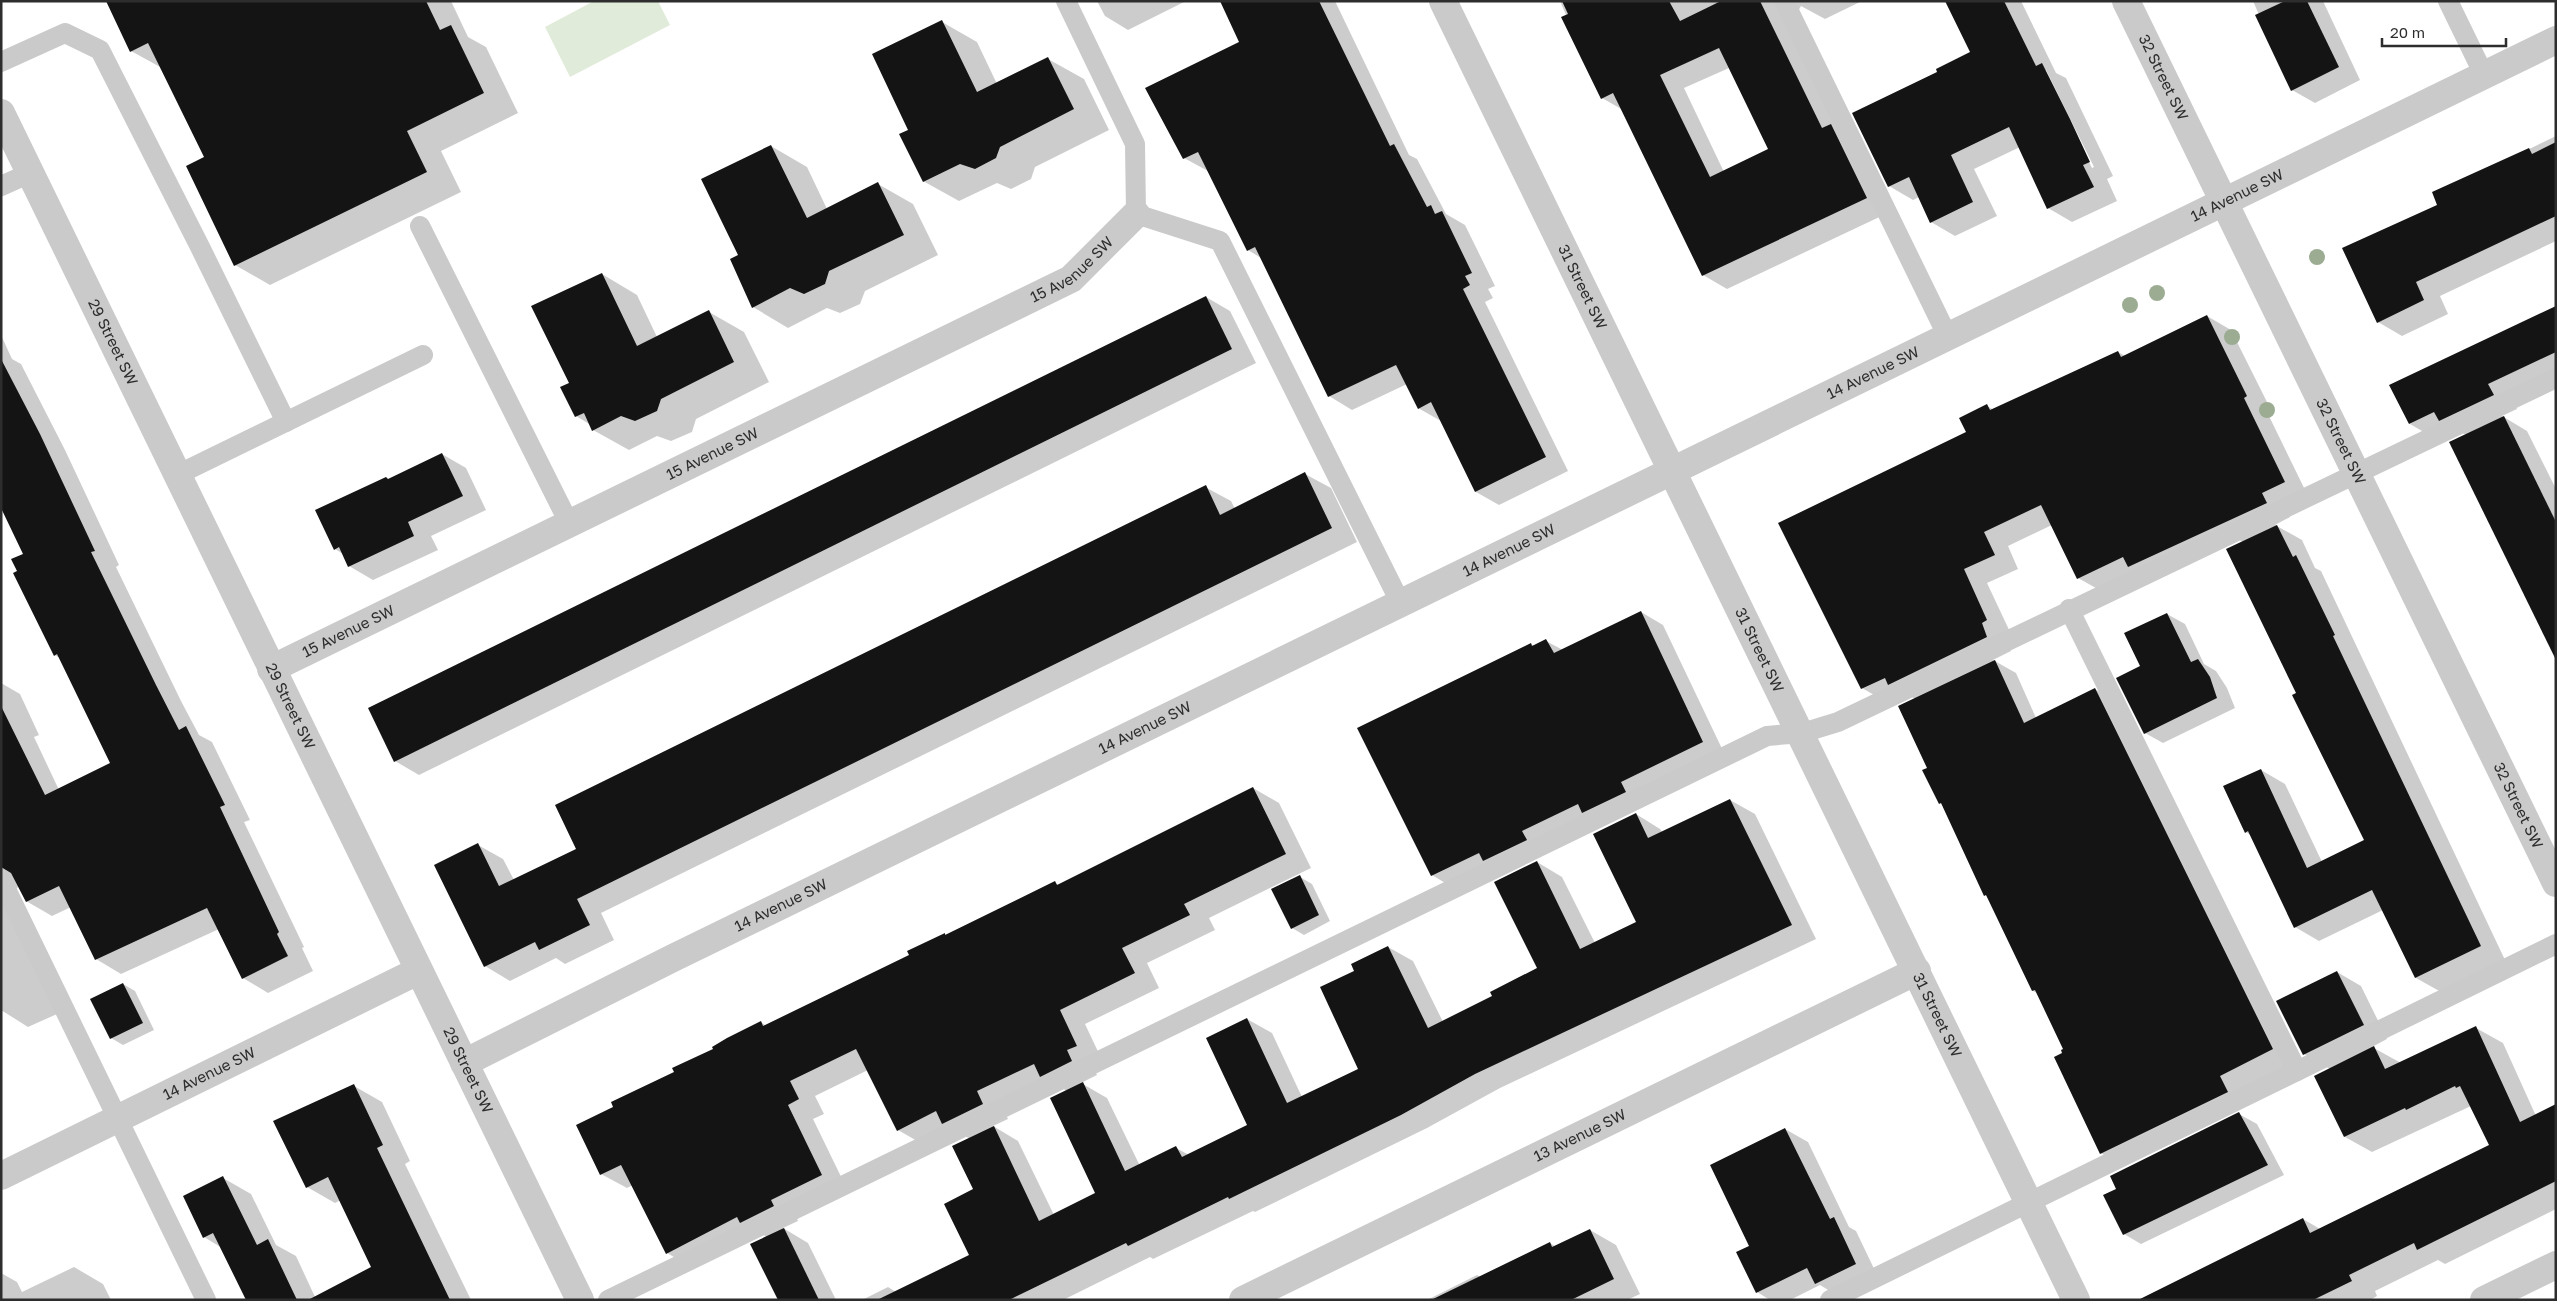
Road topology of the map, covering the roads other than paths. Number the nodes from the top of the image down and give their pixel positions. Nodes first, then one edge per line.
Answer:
1 (1066, 1) edge
2 (1443, 1) edge
3 (1784, 1) edge
4 (2126, 1) edge
5 (2448, 1) edge
6 (2556, 40) edge
7 (1, 62) edge
8 (2484, 75) junction
9 (1, 112) edge
10 (30, 173) junction
11 (1, 186) edge
12 (2224, 202) junction
13 (1136, 214) junction
14 (420, 226) dead end
15 (1948, 337) junction
16 (423, 355) dead end
17 (2556, 378) edge
18 (286, 422) junction
19 (1671, 472) junction
20 (2356, 472) junction
21 (179, 474) junction
22 (569, 524) junction
23 (1401, 604) junction
24 (2069, 609) junction
25 (271, 669) junction
26 (1802, 733) junction
27 (1, 879) edge
28 (2556, 883) edge
29 (2556, 944) edge
30 (418, 971) junction
31 (1917, 971) junction
32 (464, 1063) junction
33 (2297, 1071) junction
34 (117, 1119) junction
35 (1, 1176) edge
36 (2029, 1201) junction
37 (2556, 1265) edge
38 (206, 1300) edge
39 (580, 1300) edge
40 (608, 1300) edge
41 (1243, 1300) edge
42 (1830, 1300) edge
43 (2076, 1300) edge
44 (2484, 1300) edge

1 - 13 lane
2 - 19 street, 31 Street SW
3 - 15 lane
4 - 12 street, 32 Street SW
5 - 8 lane
6 - 8 street, 14 Avenue SW
7 - 18 lane
8 - 12 street, 14 Avenue SW
9 - 10 street, 29 Street SW
10 - 11 lane
10 - 21 street, 29 Street SW
12 - 15 street, 14 Avenue SW
12 - 20 street, 32 Street SW
13 - 22 street, 15 Avenue SW
13 - 23 lane
14 - 22 lane
15 - 19 street, 14 Avenue SW
16 - 18 lane
17 - 20 lane
18 - 21 lane
19 - 23 street, 14 Avenue SW
19 - 26 street, 31 Street SW
20 - 24 lane
20 - 28 street, 32 Street SW
21 - 25 street, 29 Street SW
22 - 25 street, 15 Avenue SW
23 - 32 street, 14 Avenue SW
24 - 26 lane
24 - 33 lane
25 - 30 street, 29 Street SW
26 - 31 street, 31 Street SW
26 - 40 lane
27 - 34 lane
29 - 33 lane
30 - 32 street, 29 Street SW
30 - 34 street, 14 Avenue SW
31 - 36 street, 31 Street SW
31 - 41 street, 13 Avenue SW
32 - 39 street, 29 Street SW
33 - 36 lane
34 - 35 street, 14 Avenue SW
34 - 38 lane
36 - 42 lane
36 - 43 street, 31 Street SW
37 - 44 street

